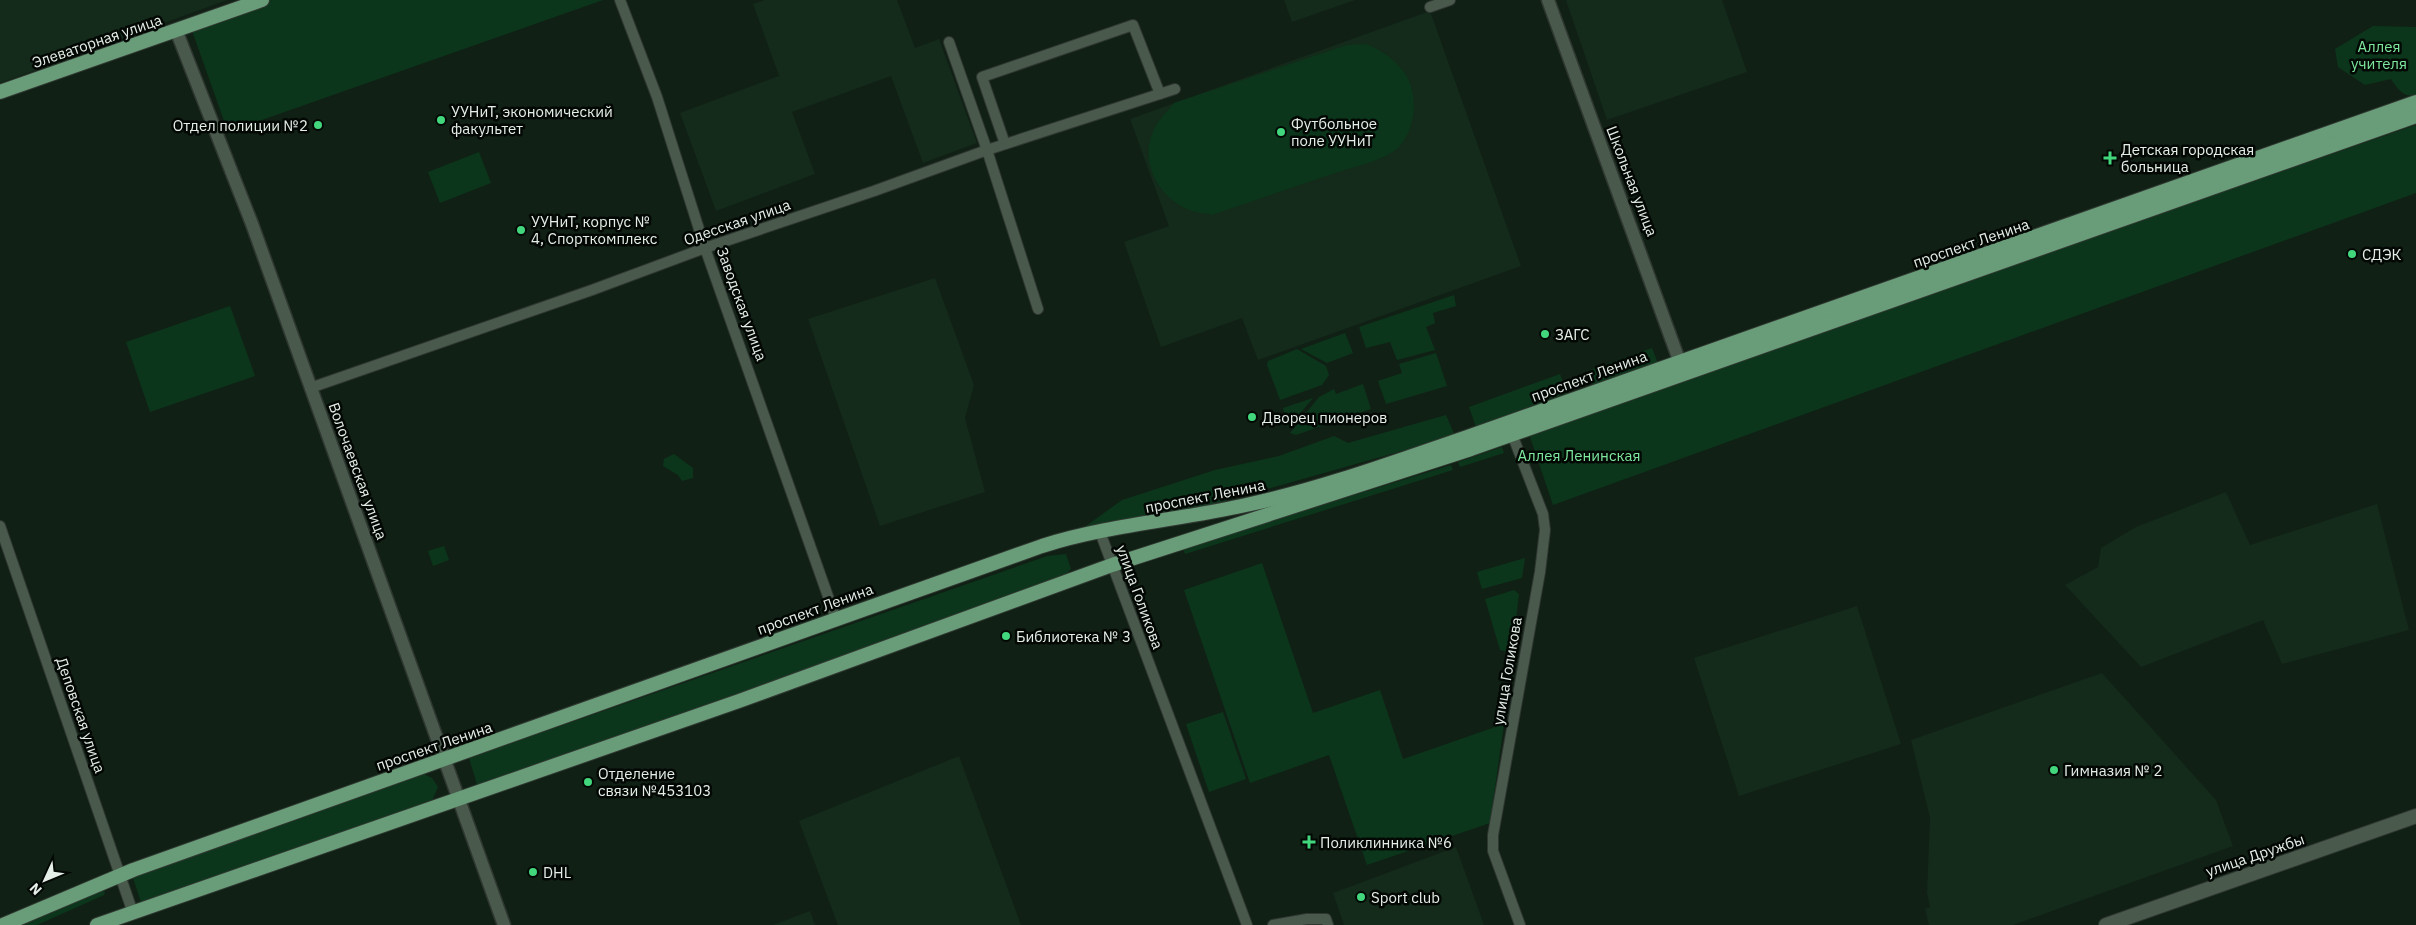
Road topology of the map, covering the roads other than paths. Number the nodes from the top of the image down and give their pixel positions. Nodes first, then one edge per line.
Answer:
1 (262, 0) edge
2 (620, 0) edge
3 (1450, 0) edge
4 (1548, 0) edge
5 (1430, 7) dead end
6 (176, 30) junction
7 (949, 42) dead end
8 (1175, 89) dead end
9 (0, 92) edge
10 (1160, 94) junction
11 (2416, 102) edge
12 (2416, 116) edge
13 (1006, 144) junction
14 (987, 150) junction
15 (705, 248) junction
16 (1038, 309) dead end
17 (1682, 367) junction
18 (310, 388) junction
19 (1510, 428) junction
20 (0, 526) edge
21 (1100, 532) junction
22 (1112, 565) junction
23 (836, 619) junction
24 (444, 759) junction
25 (458, 798) junction
26 (2416, 816) edge
27 (119, 875) junction
28 (133, 913) junction
29 (3, 925) edge
30 (97, 925) edge
31 (504, 925) edge
32 (1247, 925) edge
33 (1273, 925) edge
34 (1328, 925) edge
35 (1520, 925) edge
36 (2106, 925) edge

1 - 6 main road, Элеваторная улица
2 - 15 street, Заводская улица
3 - 5 street
4 - 17 street, Школьная улица
6 - 9 main road, Элеваторная улица
6 - 18 street, Волочаевская улица
7 - 14 street
8 - 10 street, Одесская улица
10 - 13 street, Одесская улица
10 - 13 street
11 - 17 main road, проспект Ленина
12 - 17 main road, проспект Ленина
13 - 14 street, Одесская улица
14 - 15 street, Одесская улица
14 - 16 street
15 - 18 street, Одесская улица
15 - 23 street, Заводская улица
17 - 19 main road, проспект Ленина
18 - 24 street, Волочаевская улица
19 - 21 main road, проспект Ленина
19 - 22 main road, проспект Ленина
19 - 35 street, улица Голикова
20 - 27 street, Деповская улица
21 - 22 street, улица Голикова
21 - 23 main road, проспект Ленина
22 - 25 main road, проспект Ленина
22 - 32 street, улица Голикова
23 - 24 main road, проспект Ленина
24 - 25 street, Волочаевская улица
24 - 27 main road, проспект Ленина
25 - 28 main road, проспект Ленина
25 - 31 street, Волочаевская улица
26 - 36 main road, улица Дружбы
27 - 28 street, Деповская улица
27 - 29 main road, проспект Ленина
28 - 30 main road, проспект Ленина
33 - 34 street

